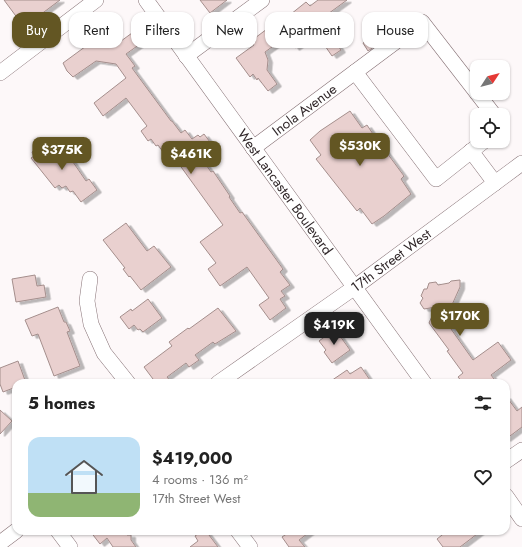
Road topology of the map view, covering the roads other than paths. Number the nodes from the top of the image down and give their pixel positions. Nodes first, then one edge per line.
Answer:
1 (96, 0) edge
2 (146, 0) edge
3 (262, 0) edge
4 (186, 56) junction
5 (355, 72) junction
6 (0, 73) edge
7 (470, 84) edge
8 (482, 100) edge
9 (489, 108) edge
10 (253, 148) junction
11 (475, 148) edge
12 (471, 151) junction
13 (522, 163) edge
14 (495, 183) junction
15 (90, 279) dead end
16 (355, 287) junction
17 (125, 379) edge
18 (224, 379) edge
19 (421, 379) edge
20 (522, 450) edge
21 (510, 458) edge
22 (510, 502) edge
23 (522, 519) edge
24 (12, 534) edge
25 (61, 535) edge
26 (241, 535) edge
27 (0, 543) edge
28 (70, 547) edge
29 (250, 547) edge

1 - 6 street
2 - 4 street, West Lancaster Boulevard
3 - 4 street
4 - 10 street, West Lancaster Boulevard
5 - 7 street, Inola Avenue
5 - 10 street, Inola Avenue
5 - 12 street
8 - 9 street
10 - 16 street, West Lancaster Boulevard
11 - 12 street
12 - 14 street
13 - 14 street, 17th Street West
14 - 16 street, 17th Street West
15 - 17 street
16 - 18 street, 17th Street West
16 - 19 street, West Lancaster Boulevard
20 - 21 street
22 - 23 street
24 - 27 street
25 - 28 street
26 - 29 street

